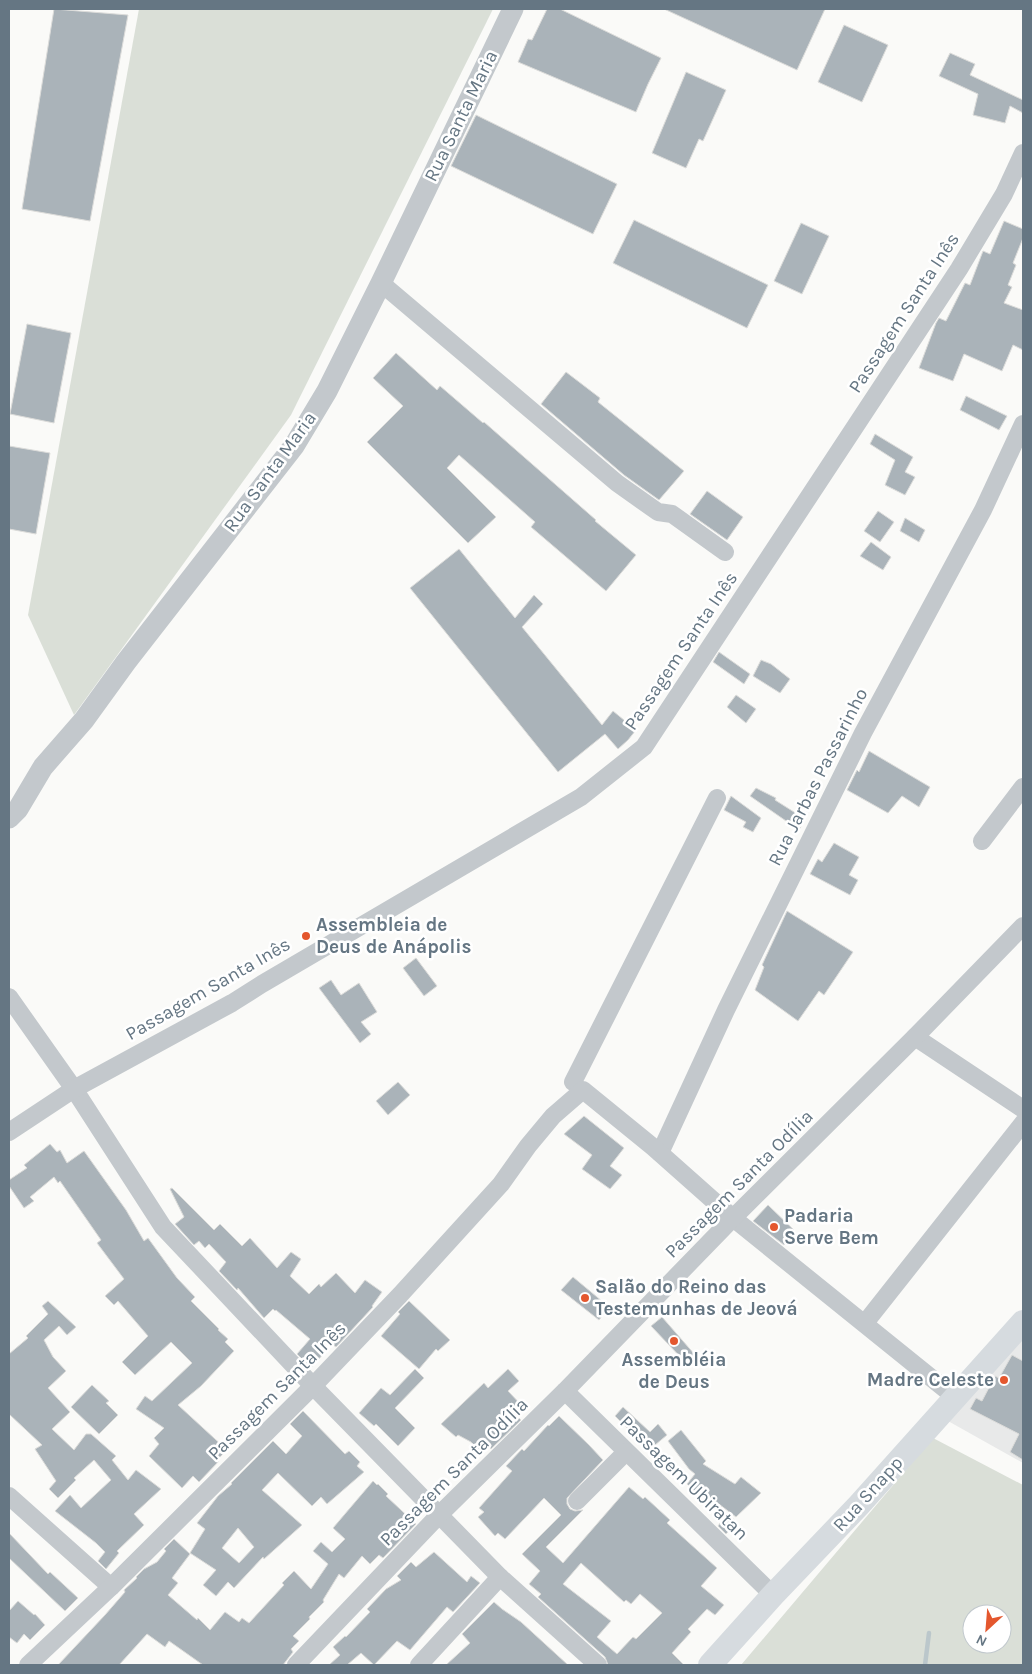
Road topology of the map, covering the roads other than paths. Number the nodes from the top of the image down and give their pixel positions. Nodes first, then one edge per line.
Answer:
1 (513, 9) edge
2 (1023, 153) edge
3 (381, 283) junction
4 (1023, 424) edge
5 (725, 552) dead end
6 (1023, 787) edge
7 (717, 798) dead end
8 (9, 818) edge
9 (982, 841) dead end
10 (1023, 926) edge
11 (9, 997) edge
12 (915, 1037) junction
13 (578, 1086) junction
14 (74, 1089) junction
15 (1023, 1109) edge
16 (1023, 1123) edge
17 (9, 1132) edge
18 (660, 1152) junction
19 (733, 1218) junction
20 (1023, 1322) edge
21 (864, 1324) junction
22 (313, 1386) junction
23 (565, 1391) junction
24 (955, 1397) junction
25 (626, 1452) junction
26 (9, 1496) edge
27 (577, 1501) dead end
28 (440, 1514) junction
29 (500, 1576) junction
30 (111, 1587) junction
31 (773, 1595) junction
32 (28, 1665) edge
33 (296, 1665) edge
34 (419, 1665) edge
35 (598, 1665) edge
36 (710, 1665) edge

1 - 3 street, Rua Santa Maria
2 - 14 street, Passagem Santa Inês
3 - 5 street
3 - 8 street, Rua Santa Maria
4 - 18 street, Rua Jarbas Passarinho
6 - 9 street
7 - 13 street, Passagem Santa Inês
10 - 12 street, Passagem Santa Odília
11 - 14 street
12 - 15 street
12 - 19 street, Passagem Santa Odília
13 - 18 street
13 - 22 street, Passagem Santa Inês
14 - 17 street, Passagem Santa Inês
14 - 22 street
16 - 21 street
18 - 19 street
19 - 21 street
19 - 23 street, Passagem Santa Odília
20 - 24 main road, Rua Snapp
21 - 24 street
22 - 28 street
22 - 30 street, Passagem Santa Inês
23 - 25 street, Passagem Ubiratan
23 - 28 street, Passagem Santa Odília
24 - 31 main road, Rua Snapp
25 - 27 street
25 - 31 street, Passagem Ubiratan
26 - 30 street
28 - 29 street
28 - 33 street, Passagem Santa Odília
29 - 34 street
29 - 35 street
30 - 32 street, Passagem Santa Inês
31 - 36 main road, Rua Snapp

